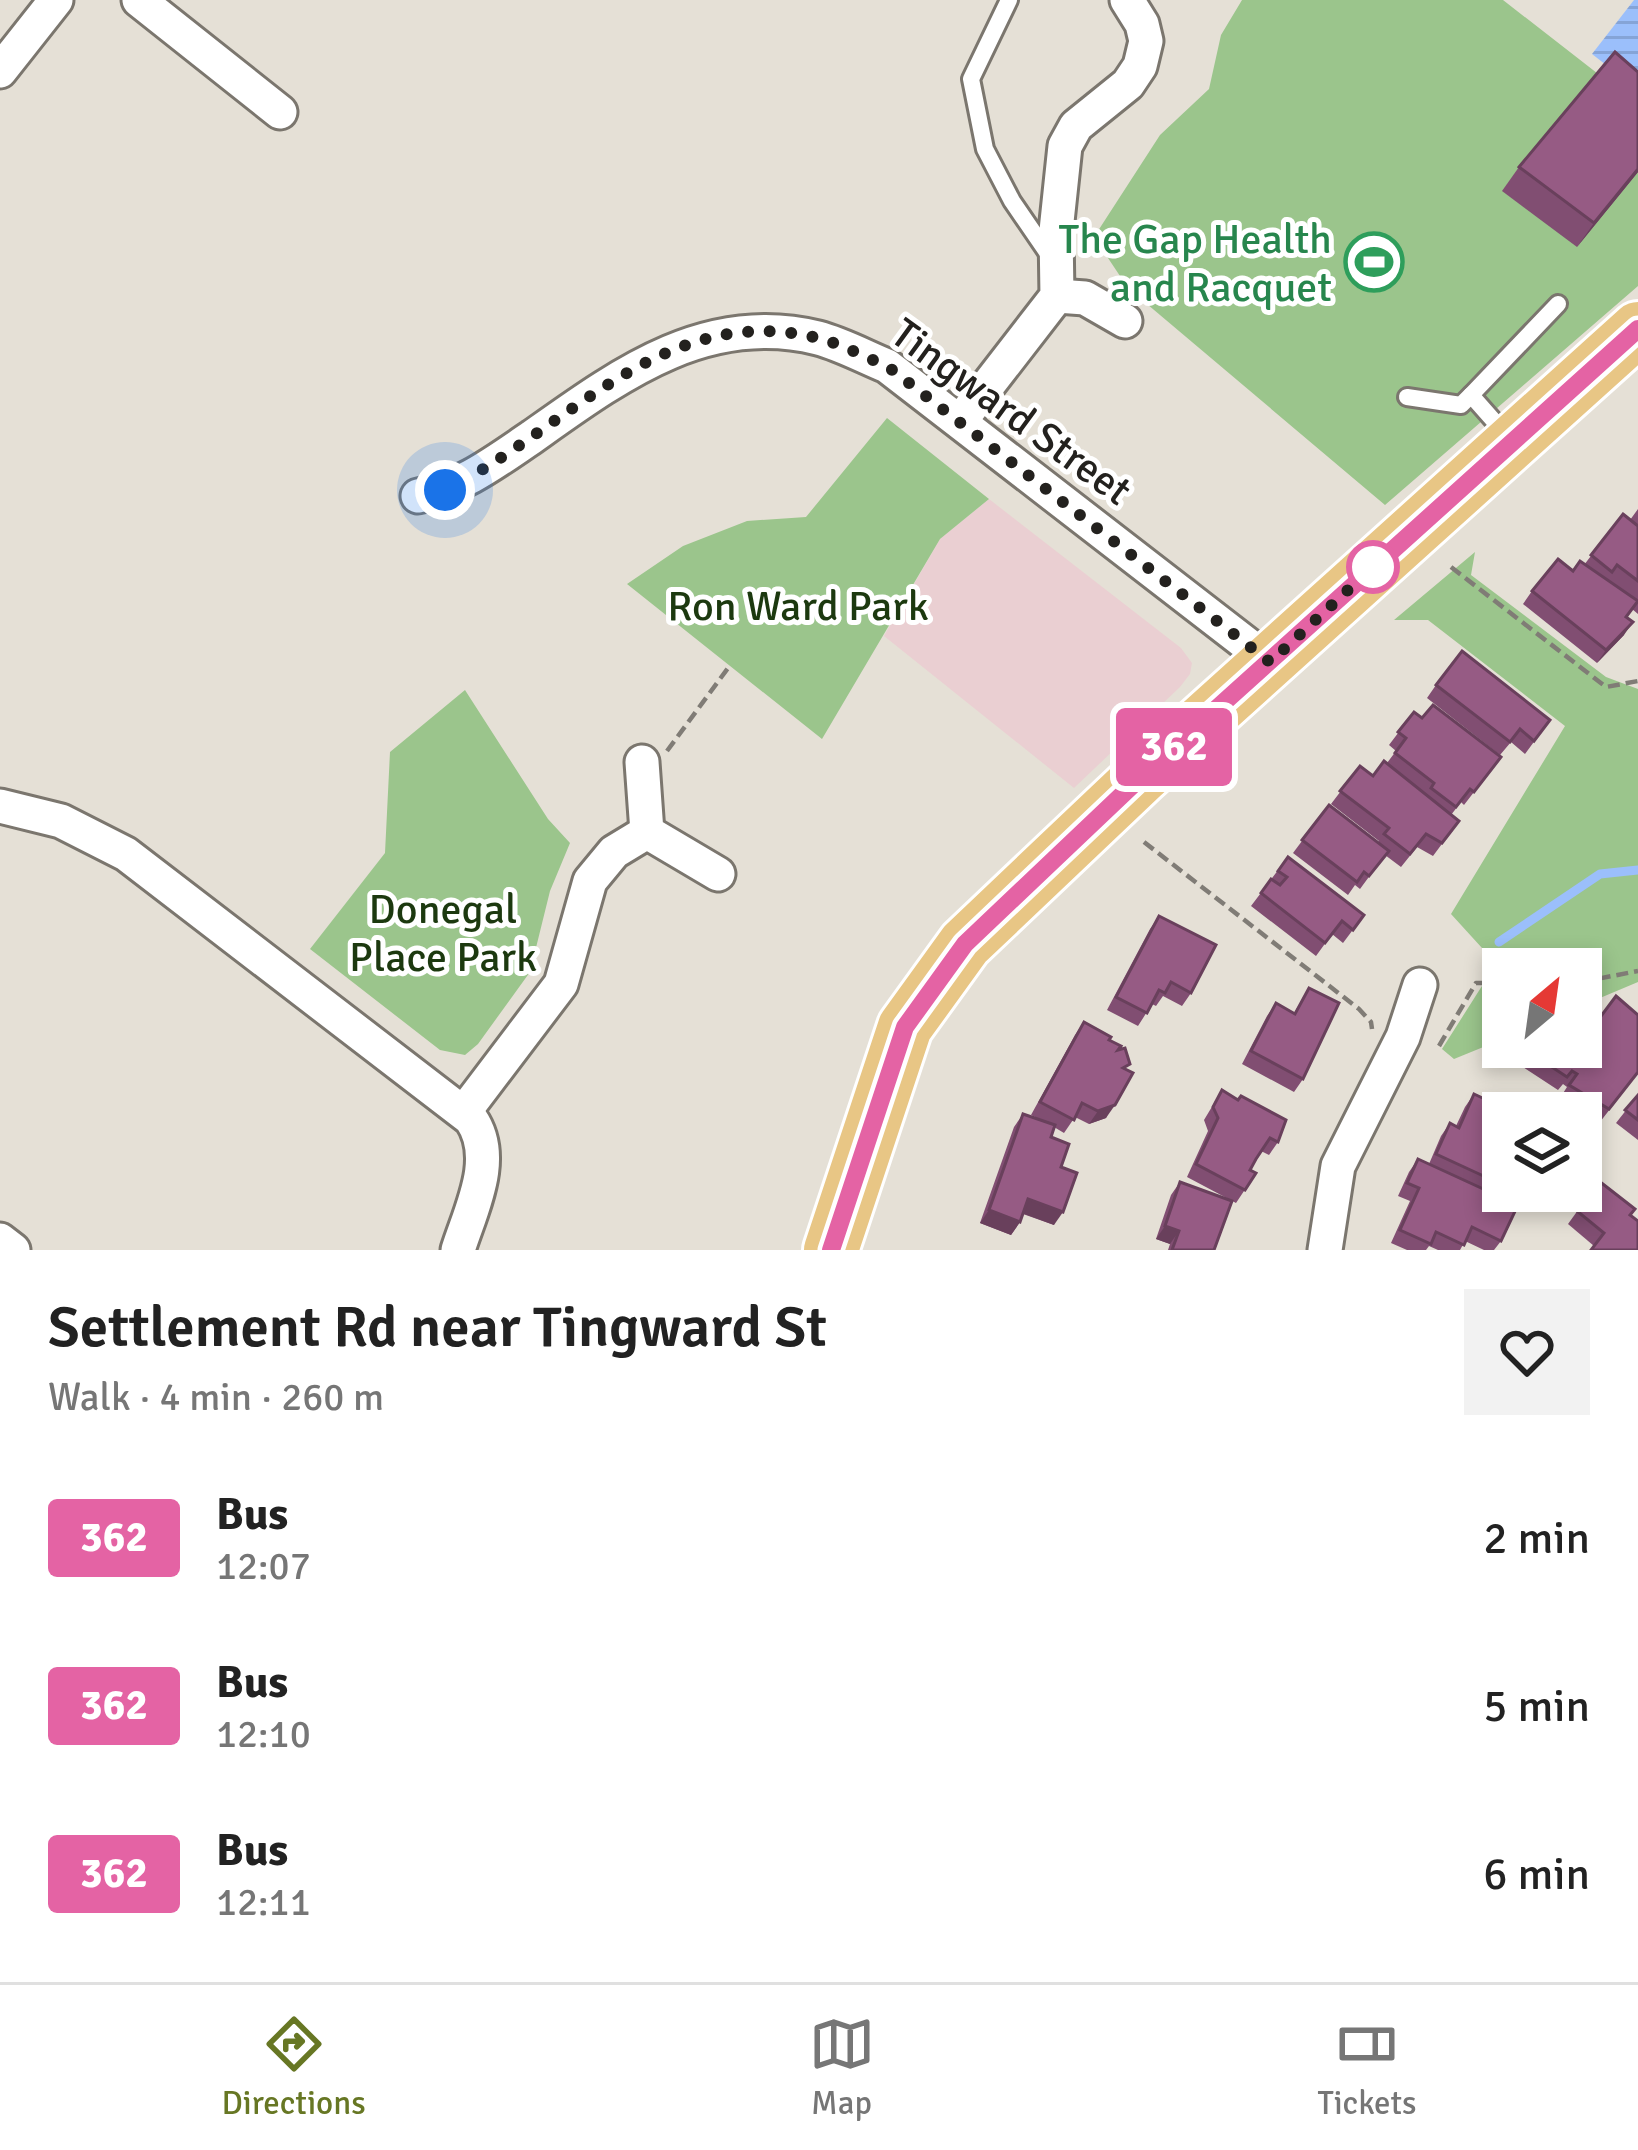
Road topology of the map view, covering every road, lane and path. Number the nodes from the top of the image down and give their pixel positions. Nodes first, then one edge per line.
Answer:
1 (56, 0) edge
2 (139, 0) edge
3 (1009, 0) edge
4 (1127, 0) edge
5 (0, 70) edge
6 (280, 112) dead end
7 (1057, 280) junction
8 (1558, 304) dead end
9 (1125, 321) dead end
10 (1638, 329) edge
11 (1638, 373) edge
12 (1471, 395) junction
13 (1407, 397) dead end
14 (961, 419) junction
15 (1513, 443) junction
16 (418, 496) dead end
17 (1451, 567) dead end
18 (1282, 652) junction
19 (728, 668) dead end
20 (1638, 681) edge
21 (641, 762) joint
22 (0, 806) edge
23 (646, 832) junction
24 (1144, 842) dead end
25 (718, 874) dead end
26 (1638, 971) edge
27 (1602, 978) edge
28 (1482, 983) edge
29 (1420, 986) dead end
30 (1369, 1040) dead end
31 (1438, 1046) dead end
32 (474, 1125) junction
33 (0, 1240) edge
34 (13, 1250) edge
35 (458, 1250) edge
36 (830, 1250) edge
37 (1325, 1250) edge

1 - 5 street
2 - 6 street
3 - 7 lane
4 - 7 street
7 - 9 street
7 - 14 street
8 - 12 lane
10 - 15 main road
11 - 18 main road
12 - 13 lane
12 - 15 lane
14 - 16 street, Tingward Street
14 - 18 street, Tingward Street
15 - 18 main road
17 - 20 path
18 - 36 main road
19 - 21 path
21 - 23 street
22 - 32 street
23 - 25 street
23 - 32 street
24 - 30 path
26 - 27 path
28 - 31 path
29 - 37 street
32 - 35 street
33 - 34 street

